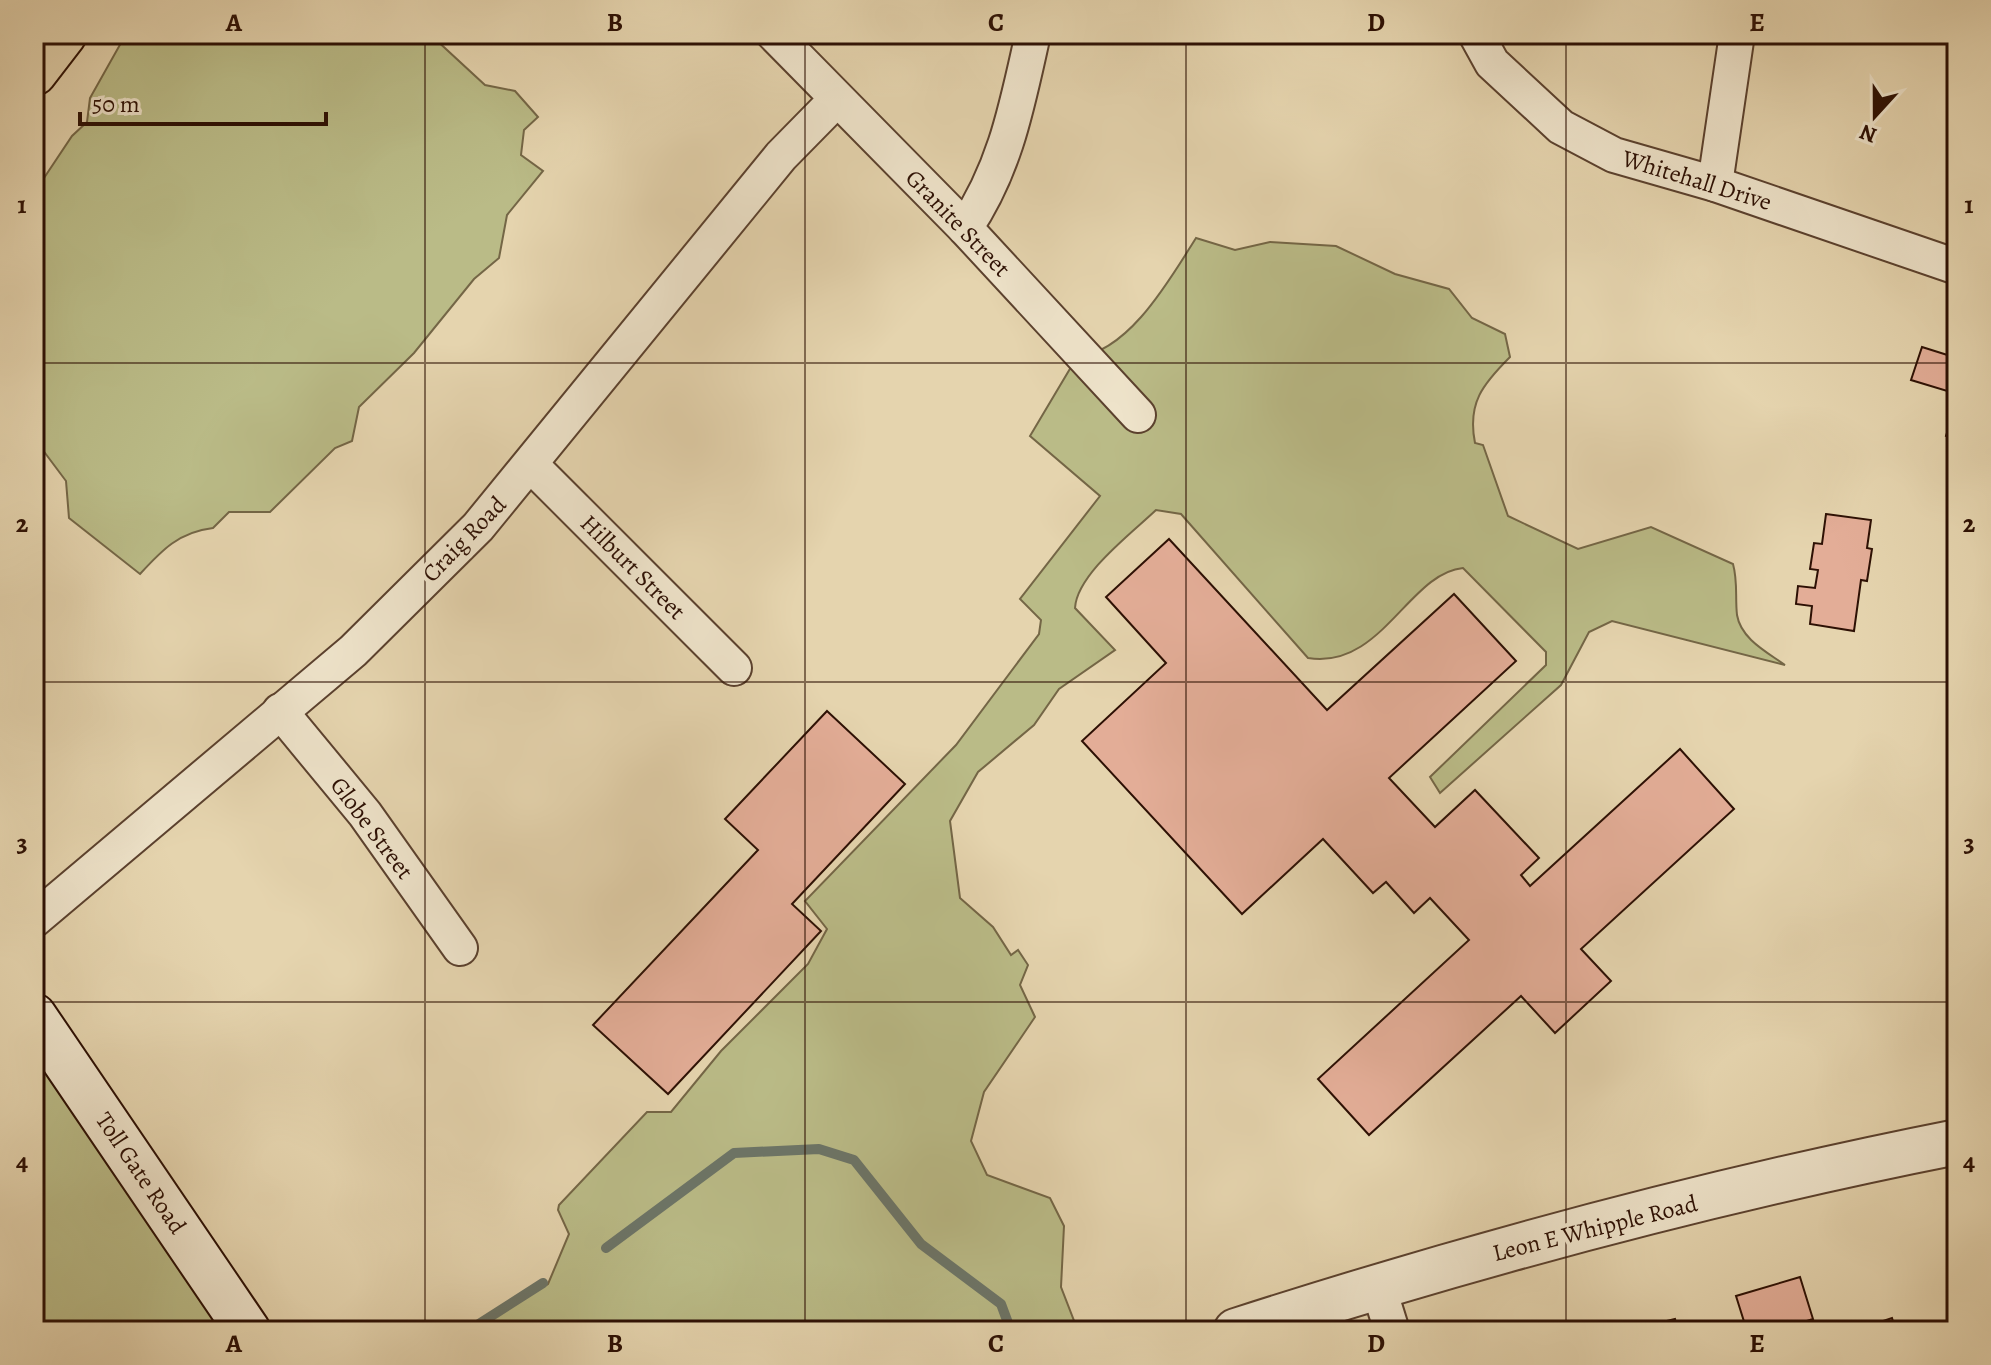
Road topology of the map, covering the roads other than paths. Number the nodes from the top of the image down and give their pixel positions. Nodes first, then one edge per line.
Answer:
1 (64, 34) edge
2 (774, 34) edge
3 (1033, 34) edge
4 (1476, 34) edge
5 (1737, 34) edge
6 (34, 73) edge
7 (836, 100) junction
8 (1715, 184) junction
9 (965, 228) junction
10 (1957, 267) edge
11 (1138, 415) dead end
12 (532, 466) junction
13 (734, 668) dead end
14 (280, 711) junction
15 (34, 920) edge
16 (460, 948) dead end
17 (34, 1016) edge
18 (1957, 1142) edge
19 (1378, 1286) junction
20 (248, 1331) edge
21 (1236, 1331) edge
22 (1392, 1331) edge

1 - 6 highway
2 - 7 street, Granite Street
3 - 9 street
4 - 8 street, Whitehall Drive
5 - 8 street
7 - 9 street, Granite Street
7 - 12 street, Craig Road
8 - 10 street, Whitehall Drive
9 - 11 street, Granite Street
12 - 13 street, Hilburt Street
12 - 14 street, Craig Road
14 - 15 street, Craig Road
14 - 16 street, Globe Street
17 - 20 street, Toll Gate Road
18 - 19 street, Leon E Whipple Road
19 - 21 street, Leon E Whipple Road
19 - 22 street

